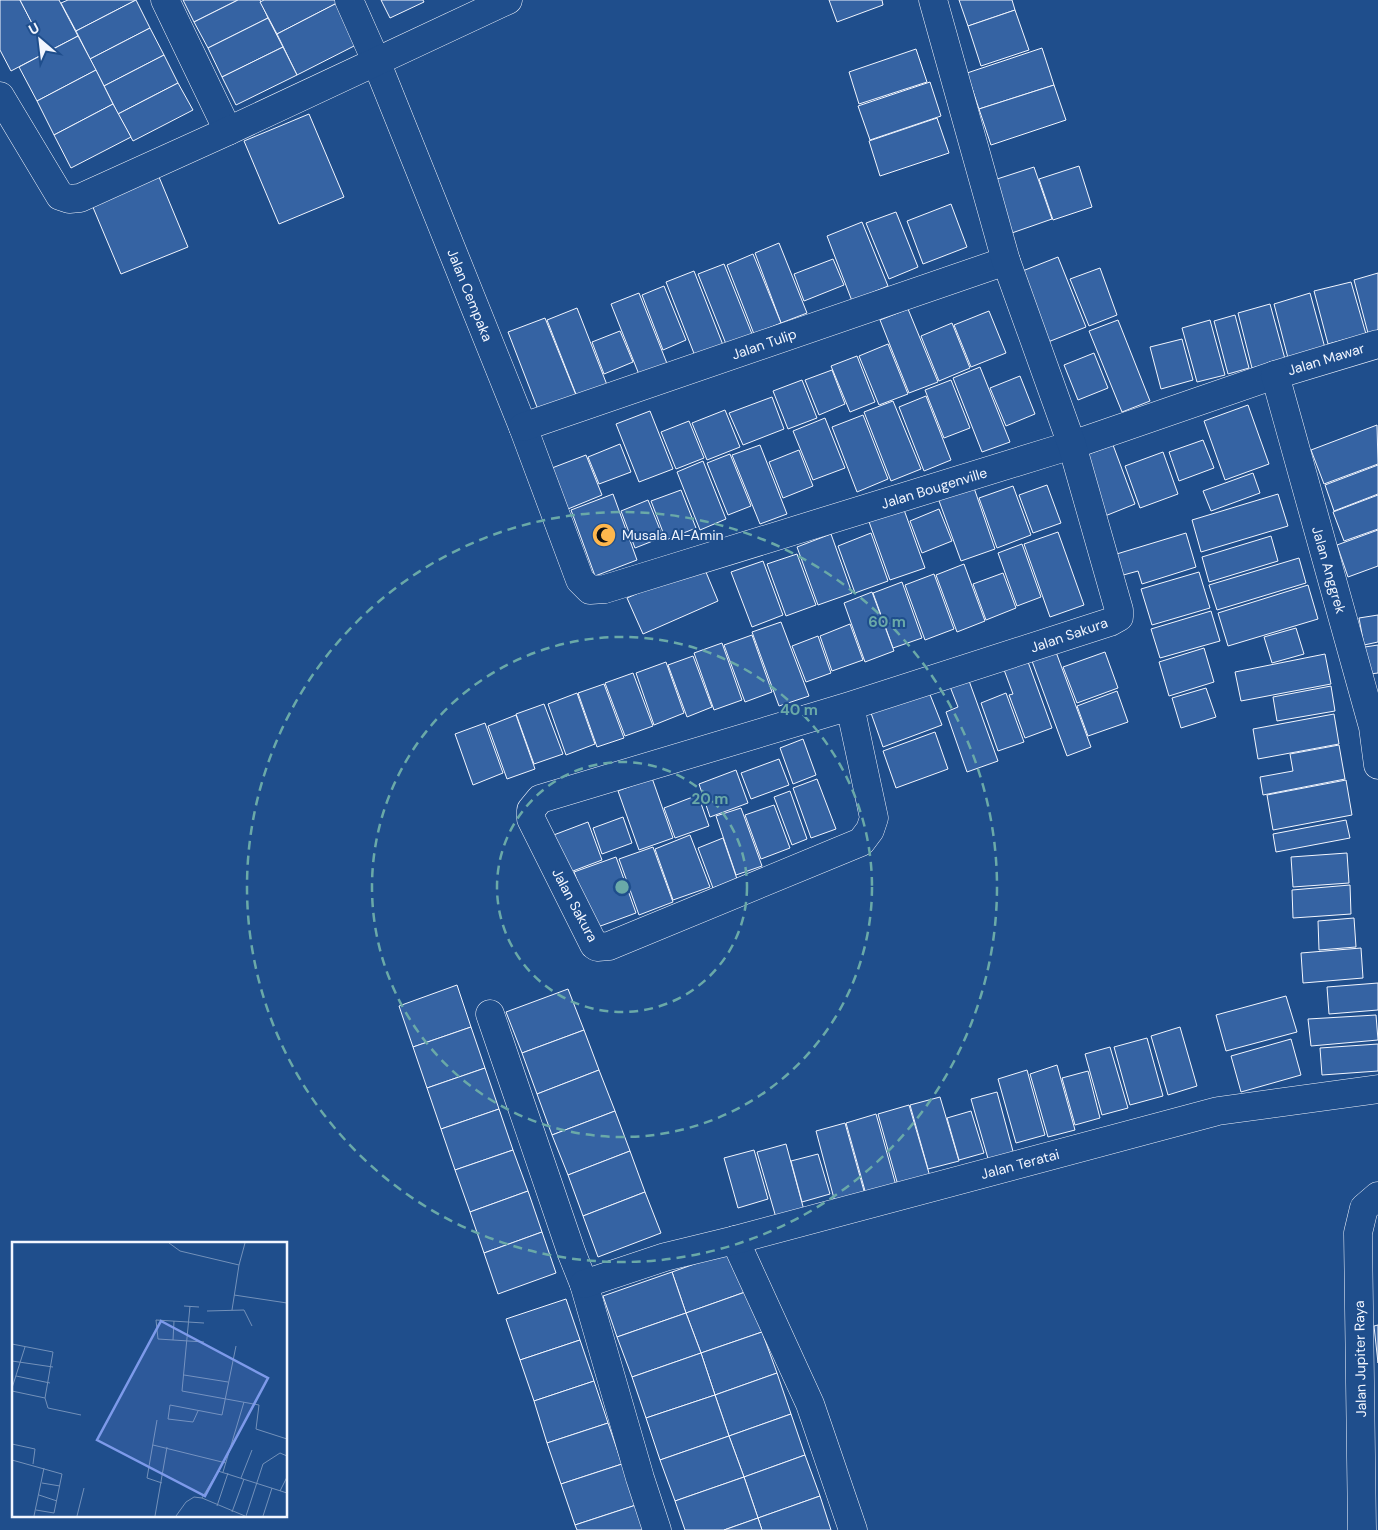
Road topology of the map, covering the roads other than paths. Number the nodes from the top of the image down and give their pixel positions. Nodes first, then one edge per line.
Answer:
1 (165, 0) edge
2 (348, 0) edge
3 (508, 0) edge
4 (933, 0) edge
5 (376, 62) junction
6 (0, 96) edge
7 (228, 131) junction
8 (1006, 261) junction
9 (1378, 344) edge
10 (1275, 375) junction
11 (523, 427) junction
12 (1072, 445) junction
13 (590, 590) joint
14 (850, 706) junction
15 (1378, 765) edge
16 (490, 1014) dead end
17 (1378, 1088) edge
18 (1378, 1196) edge
19 (735, 1240) junction
20 (584, 1284) junction
21 (658, 1530) edge
22 (853, 1530) edge
23 (1362, 1530) edge

1 - 7 street
2 - 5 street, Jalan Cempaka
3 - 5 street
4 - 8 street
5 - 7 street
5 - 11 street, Jalan Cempaka
6 - 7 street
8 - 11 street, Jalan Tulip
8 - 12 street
9 - 10 street, Jalan Mawar
10 - 12 street, Jalan Bougenville
10 - 15 street, Jalan Anggrek
11 - 13 street, Jalan Cempaka
12 - 13 street, Jalan Bougenville
12 - 14 street, Jalan Sakura
14 - 14 street, Jalan Sakura
16 - 20 street
17 - 19 street, Jalan Teratai
18 - 23 street, Jalan Jupiter Raya
19 - 20 street, Jalan Teratai
19 - 22 street
20 - 21 street

